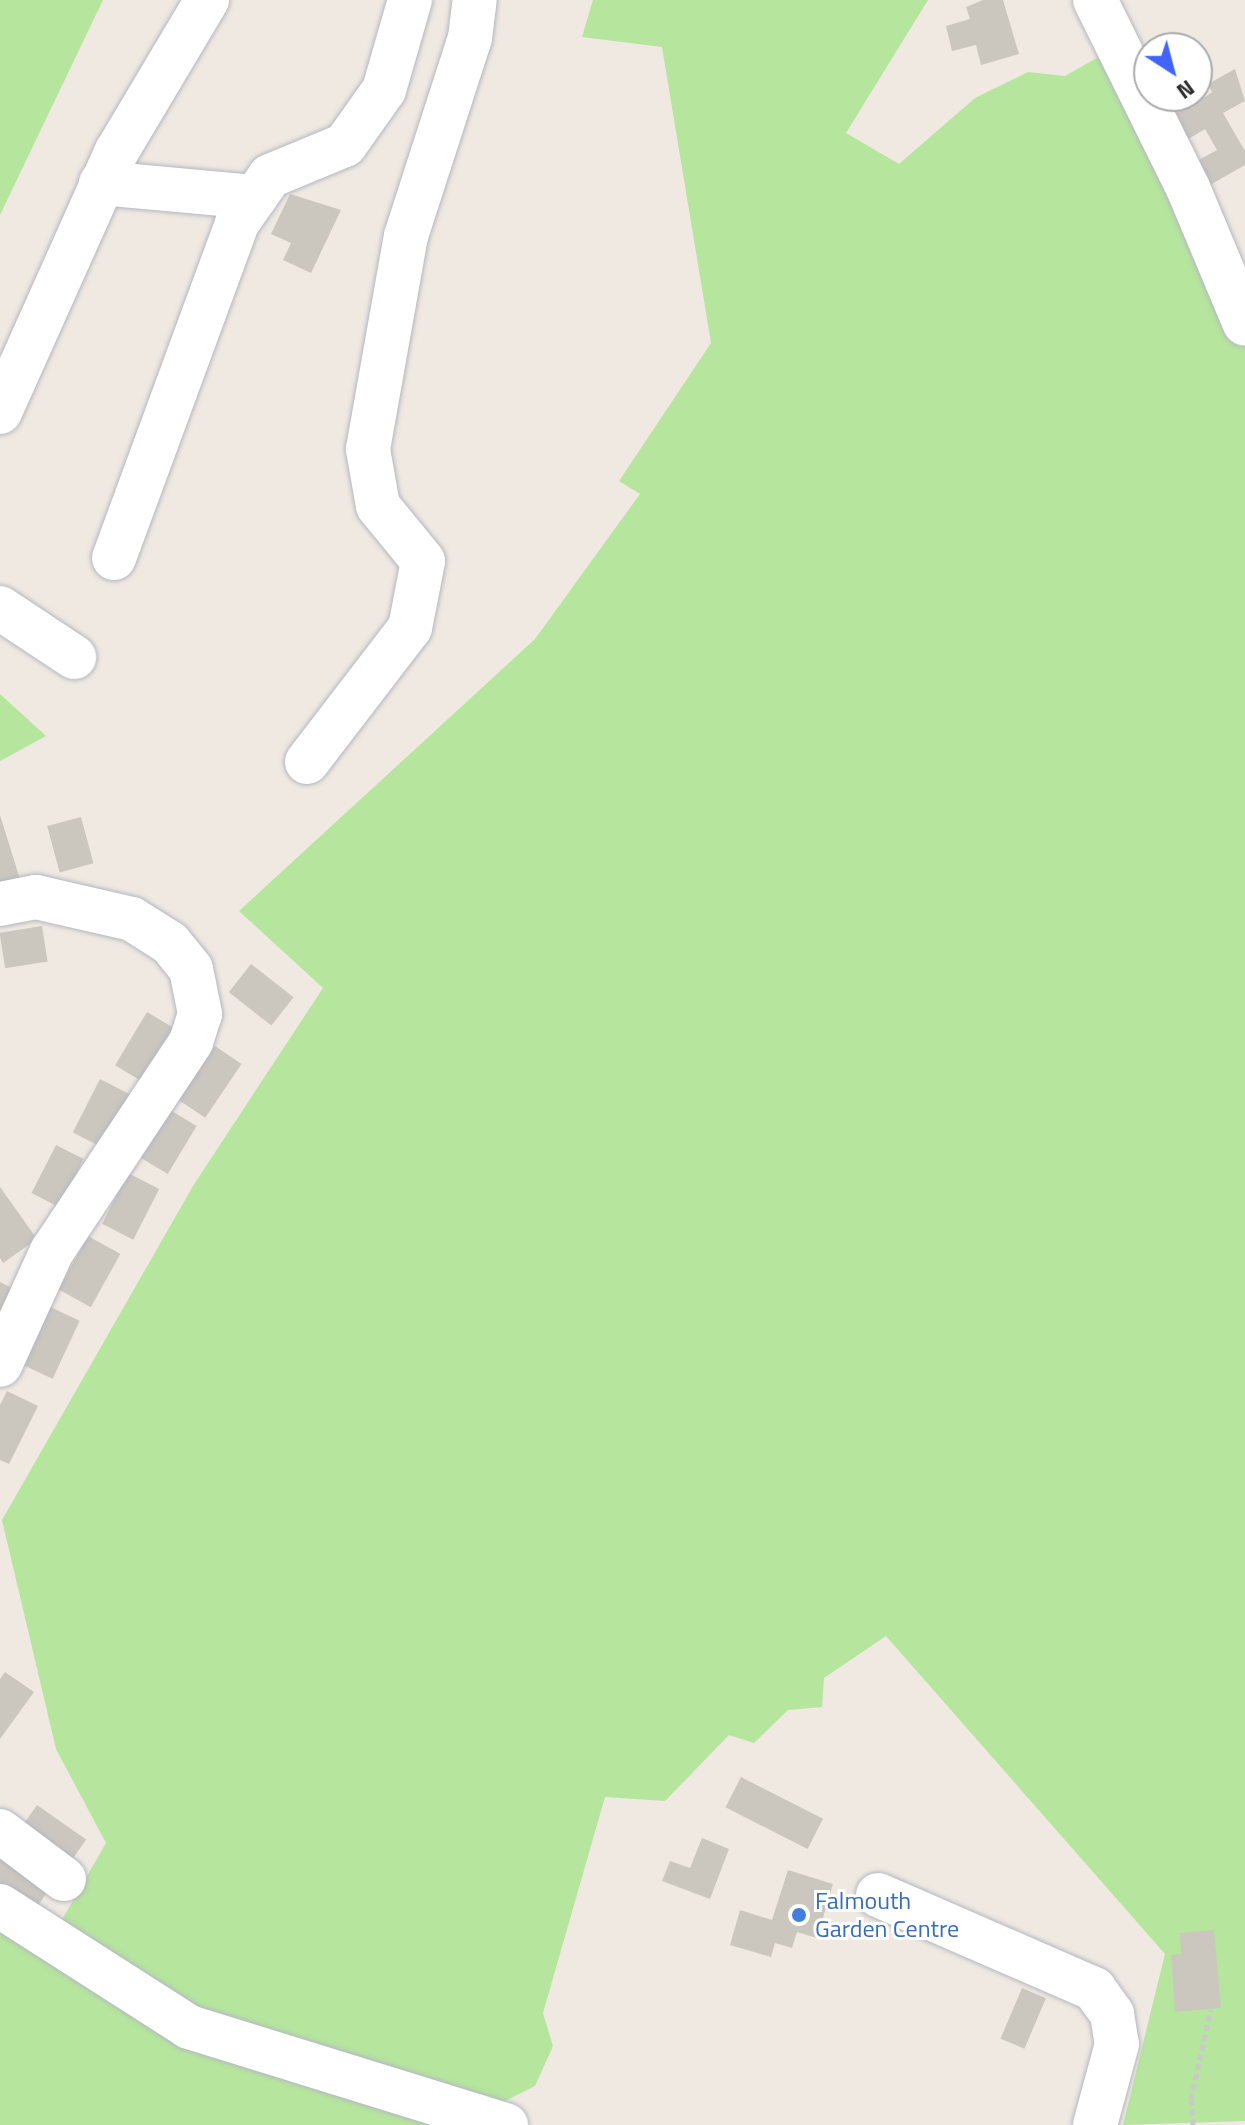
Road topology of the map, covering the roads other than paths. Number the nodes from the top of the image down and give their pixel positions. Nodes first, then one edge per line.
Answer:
1 (207, 0) edge
2 (410, 0) edge
3 (475, 0) edge
4 (1095, 0) edge
5 (101, 183) junction
6 (255, 197) junction
7 (1245, 324) edge
8 (0, 412) edge
9 (114, 558) dead end
10 (0, 608) edge
11 (74, 657) dead end
12 (307, 762) dead end
13 (0, 904) edge
14 (4, 1347) edge
15 (0, 1831) edge
16 (64, 1879) dead end
17 (878, 1895) dead end
18 (0, 1906) edge
19 (506, 2125) edge
20 (1095, 2125) edge

1 - 5 street
2 - 6 street
3 - 12 street
4 - 7 street
5 - 6 street
5 - 8 street
6 - 9 street
10 - 11 street
13 - 14 street
15 - 16 street
17 - 20 street
18 - 19 street

